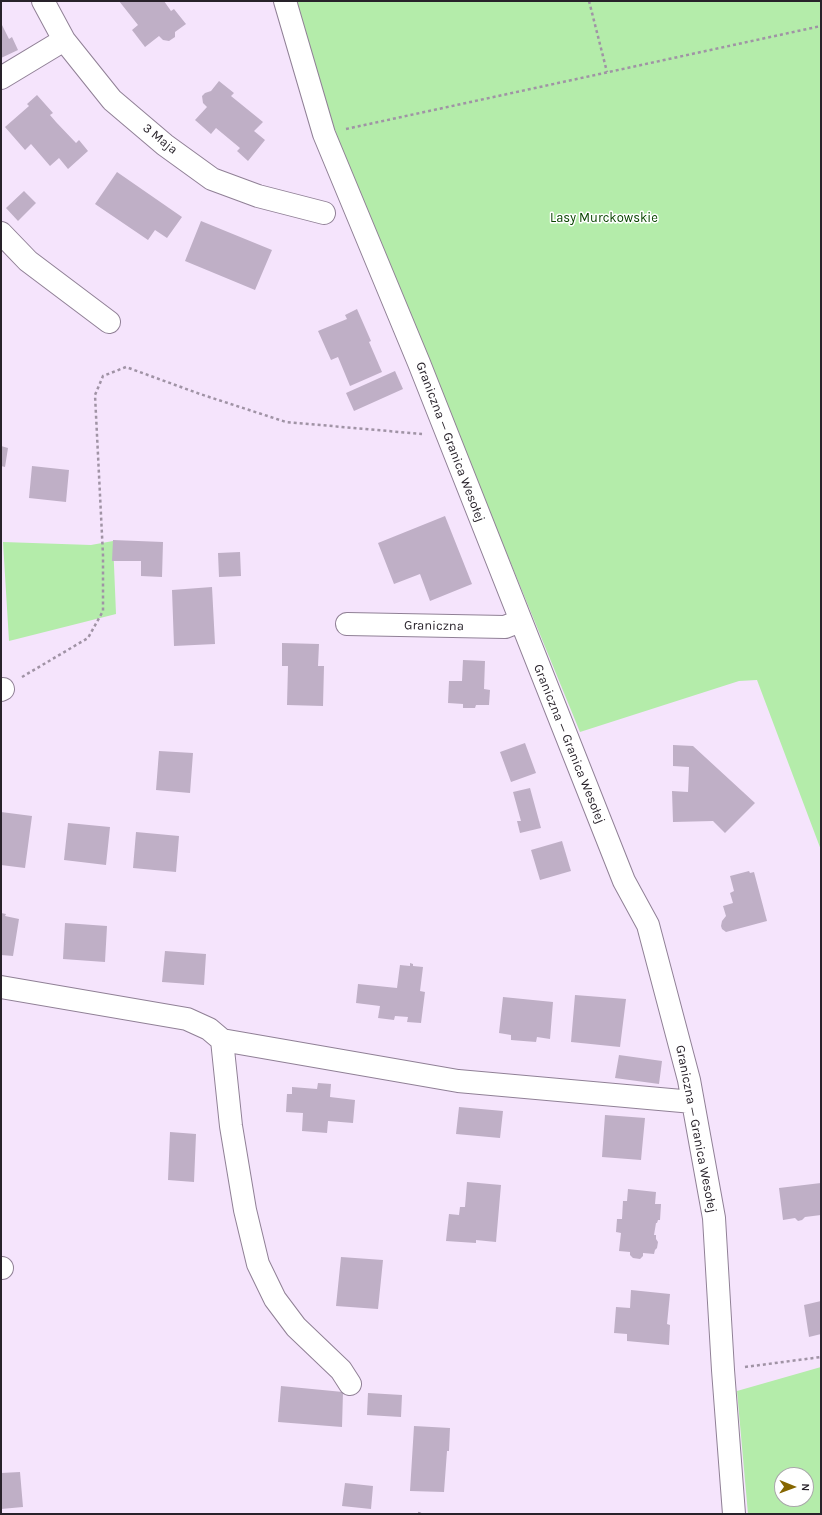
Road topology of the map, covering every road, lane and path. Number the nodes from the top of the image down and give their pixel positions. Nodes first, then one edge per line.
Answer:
1 (43, 1) edge
2 (286, 1) edge
3 (589, 1) edge
4 (821, 26) edge
5 (64, 40) junction
6 (607, 72) junction
7 (1, 78) edge
8 (324, 134) junction
9 (324, 213) dead end
10 (1, 233) edge
11 (108, 322) dead end
12 (447, 436) junction
13 (520, 622) junction
14 (347, 624) dead end
15 (2, 690) edge
16 (1, 988) edge
17 (222, 1040) junction
18 (693, 1102) junction
19 (821, 1357) edge
20 (723, 1370) junction
21 (350, 1384) dead end
22 (734, 1514) edge

1 - 5 street, 3 Maja
2 - 8 street, Graniczna — Granica Wesołej
3 - 6 path
4 - 6 path
5 - 7 street
5 - 9 street, 3 Maja
6 - 8 path
8 - 12 street, Graniczna — Granica Wesołej
10 - 11 street
12 - 13 street, Graniczna — Granica Wesołej
12 - 15 path
13 - 14 street, Graniczna
13 - 18 street, Graniczna — Granica Wesołej
16 - 17 street
17 - 18 street
17 - 21 street
18 - 20 street, Graniczna — Granica Wesołej
19 - 20 path
20 - 22 street, Graniczna — Granica Wesołej

